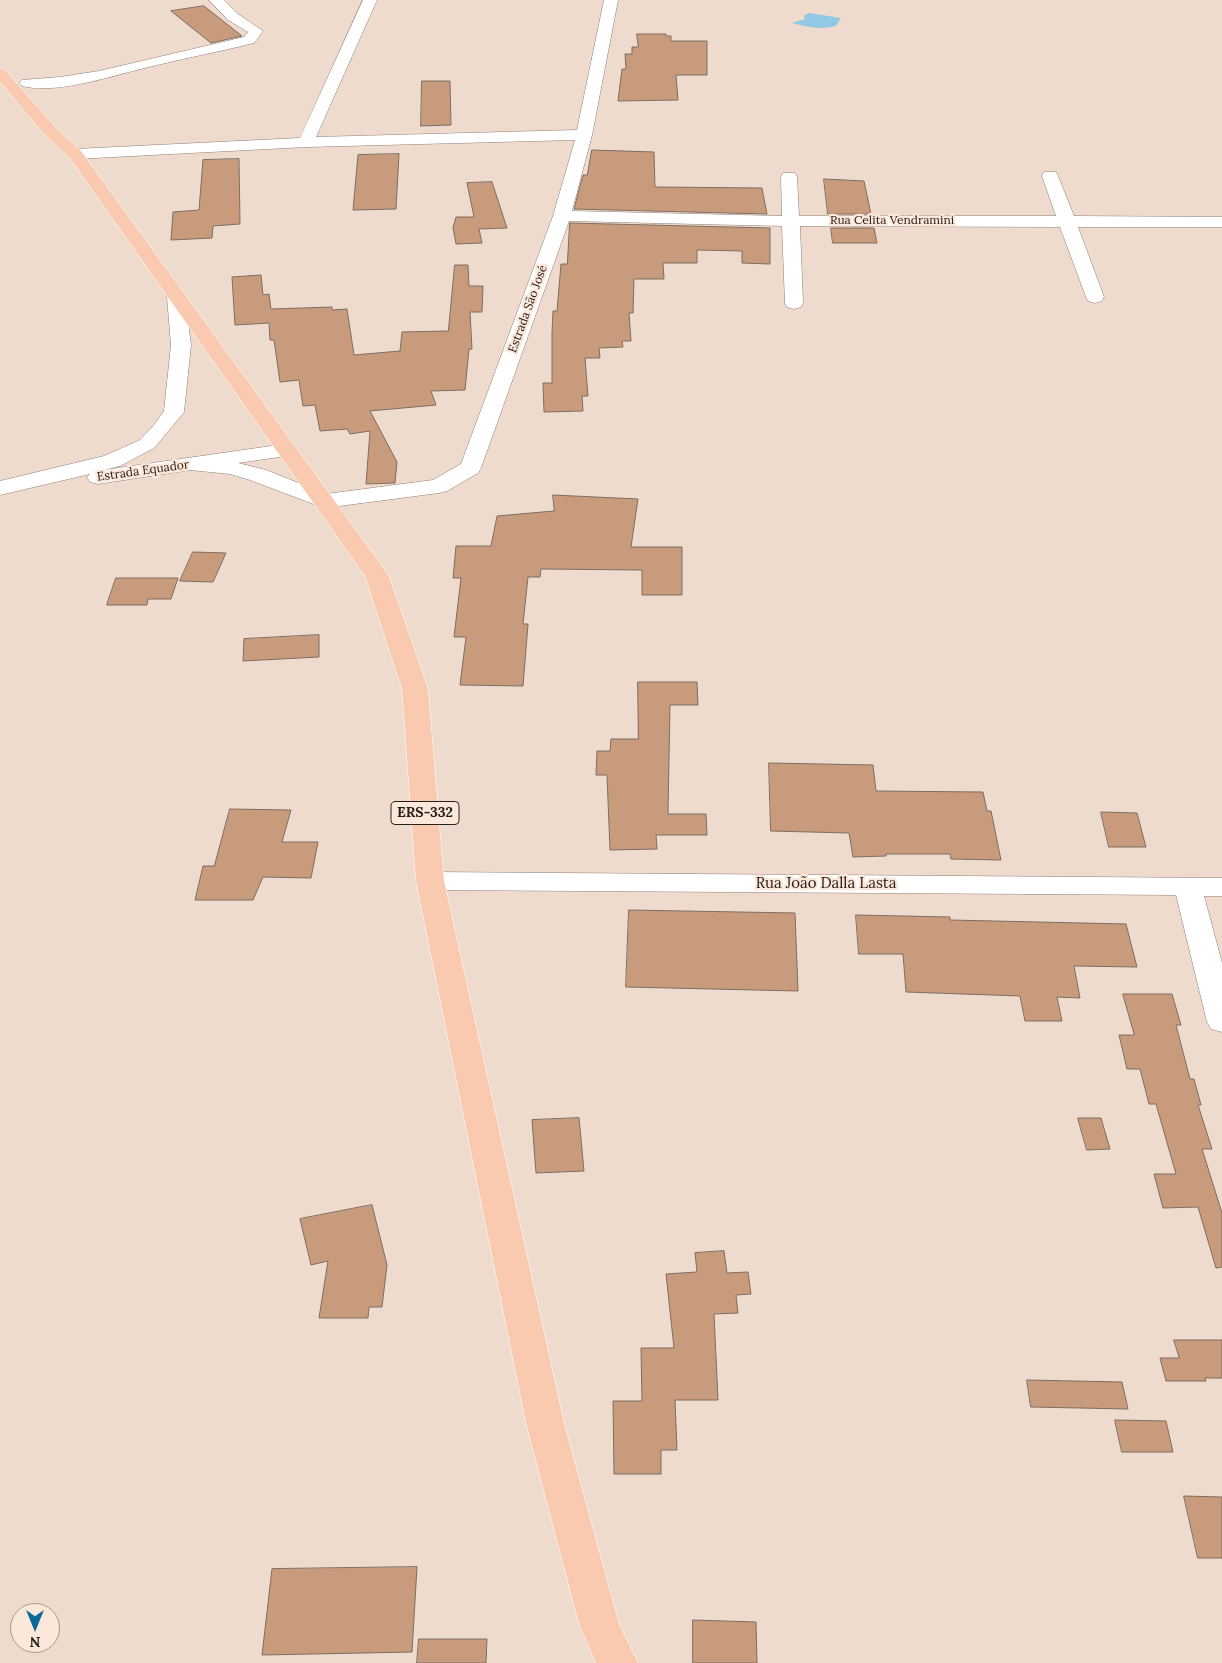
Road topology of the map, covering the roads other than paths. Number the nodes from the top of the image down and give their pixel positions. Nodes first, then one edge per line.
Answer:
1 (216, 0) edge
2 (370, 0) edge
3 (611, 0) edge
4 (0, 73) edge
5 (27, 83) dead end
6 (584, 135) junction
7 (308, 142) junction
8 (75, 154) junction
9 (1050, 176) dead end
10 (788, 178) dead end
11 (562, 216) junction
12 (1066, 220) junction
13 (791, 221) junction
14 (1222, 222) edge
15 (176, 297) junction
16 (1095, 297) dead end
17 (794, 303) dead end
18 (285, 450) junction
19 (191, 464) junction
20 (0, 489) edge
21 (324, 501) junction
22 (430, 881) junction
23 (1188, 887) junction
24 (1222, 887) edge
25 (1222, 1022) edge
26 (617, 1663) edge

1 - 5 street
2 - 7 street
3 - 6 street, Estrada São José
4 - 8 main road, ERS-332
6 - 7 street
6 - 11 street, Estrada São José
7 - 8 street
8 - 15 main road, ERS-332
9 - 12 street
10 - 13 street
11 - 13 street, Rua Celita Vendramini
11 - 21 street, Estrada São José
12 - 13 street, Rua Celita Vendramini
12 - 14 street, Rua Celita Vendramini
12 - 16 street
13 - 17 street
15 - 18 main road, ERS-332
15 - 20 street
18 - 19 street, Estrada Equador
18 - 21 main road, ERS-332
19 - 20 street, Estrada Equador
19 - 21 street
21 - 22 main road, ERS-332
22 - 23 street, Rua João Dalla Lasta
22 - 26 main road, ERS-332
23 - 24 street, Rua João Dalla Lasta
23 - 25 street

